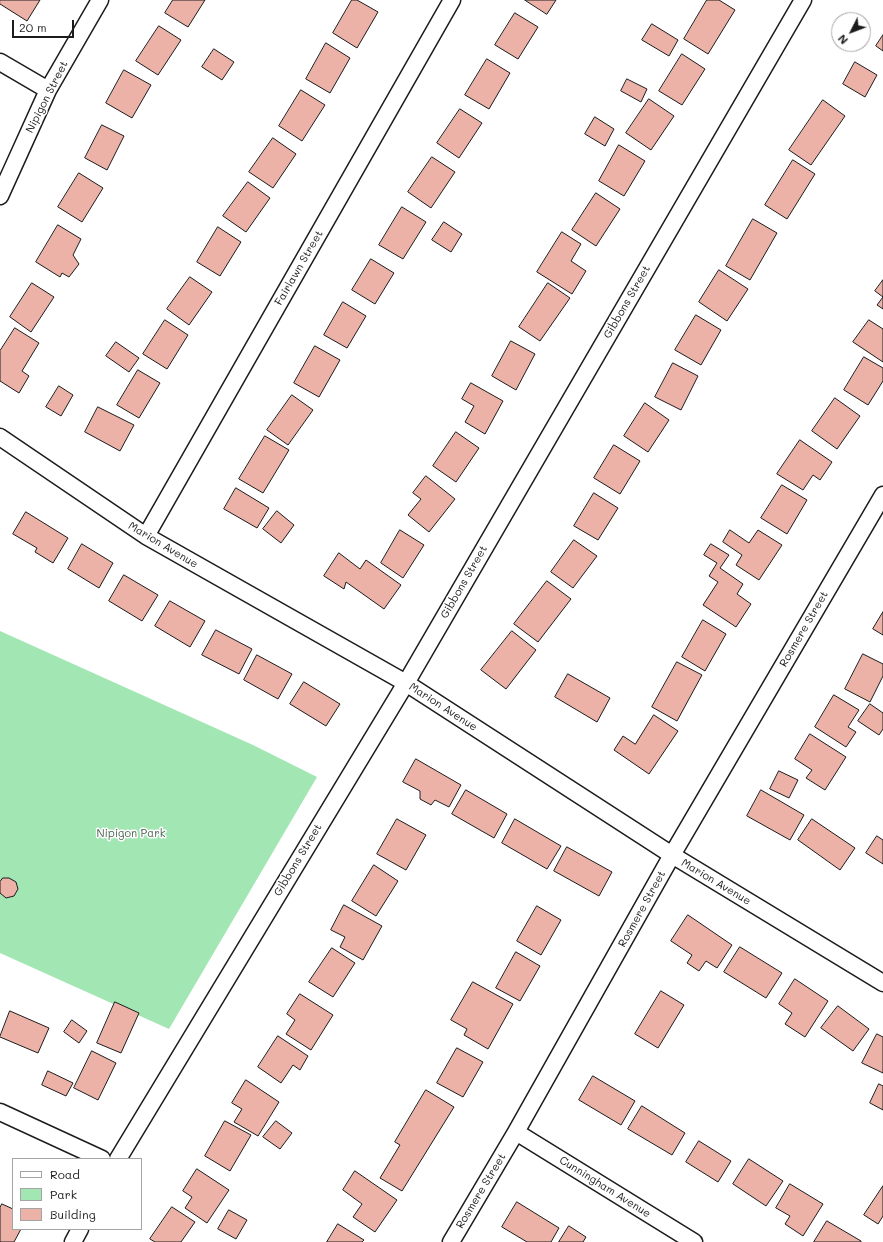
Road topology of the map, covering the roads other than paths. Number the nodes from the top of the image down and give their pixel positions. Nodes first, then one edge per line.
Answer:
1 (100, 0) edge
2 (452, 0) edge
3 (803, 0) edge
4 (0, 62) edge
5 (48, 90) junction
6 (0, 196) edge
7 (0, 437) edge
8 (883, 495) edge
9 (146, 536) junction
10 (406, 683) junction
11 (672, 855) junction
12 (883, 983) edge
13 (0, 1112) edge
14 (516, 1132) junction
15 (100, 1158) edge
16 (119, 1158) edge
17 (79, 1230) edge
18 (73, 1242) edge
19 (451, 1242) edge
20 (694, 1242) edge

1 - 5 street, Nipigon Street
2 - 9 street, Fairlawn Street
3 - 10 street, Gibbons Street
4 - 5 street
5 - 6 street, Nipigon Street
7 - 9 street, Marion Avenue
8 - 11 street, Rosmere Street
9 - 10 street, Marion Avenue
10 - 11 street, Marion Avenue
10 - 16 street, Gibbons Street
11 - 12 street, Marion Avenue
11 - 14 street, Rosmere Street
13 - 15 street
14 - 19 street, Rosmere Street
14 - 20 street, Cunningham Avenue
17 - 18 street

